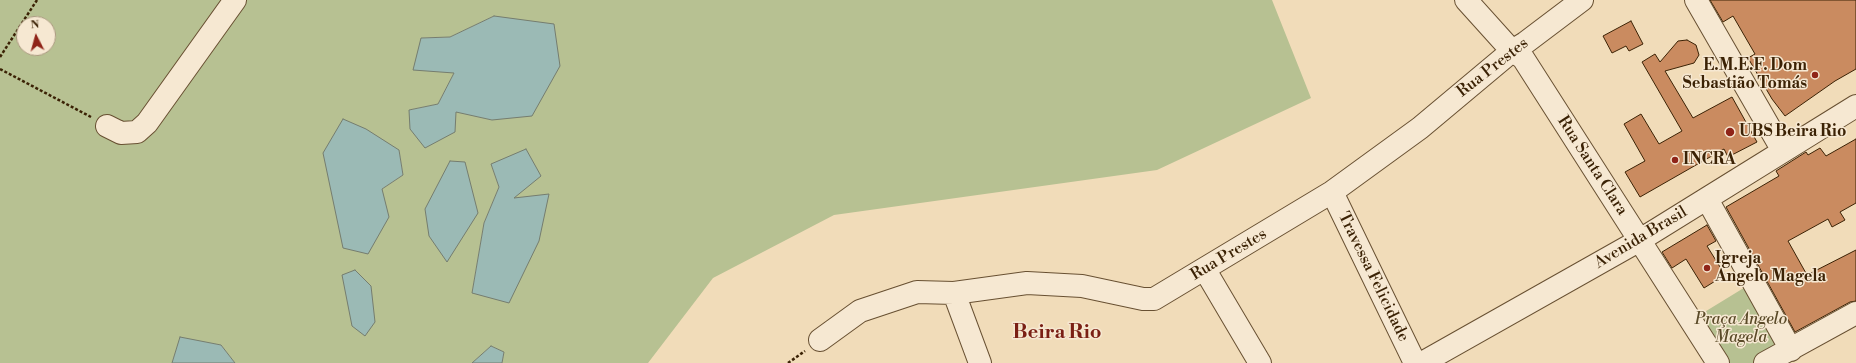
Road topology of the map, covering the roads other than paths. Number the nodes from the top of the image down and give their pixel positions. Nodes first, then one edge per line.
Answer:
1 (235, 0) edge
2 (1466, 0) edge
3 (1582, 0) edge
4 (1696, 0) edge
5 (1512, 51) junction
6 (1856, 106) edge
7 (107, 126) road end
8 (1783, 151) junction
9 (1332, 192) junction
10 (1707, 198) junction
11 (1640, 240) junction
12 (1205, 270) junction
13 (954, 294) junction
14 (1856, 313) edge
15 (820, 340) dead end
16 (1791, 350) junction
17 (980, 363) edge
18 (1260, 363) edge
19 (1415, 363) edge
20 (1422, 363) edge
21 (1718, 363) edge
22 (1765, 363) edge

1 - 7 street
2 - 5 street, Rua Santa Clara
3 - 5 street, Rua Prestes
4 - 8 street
5 - 9 street, Rua Prestes
5 - 11 street, Rua Santa Clara
6 - 8 street, Avenida Brasil
8 - 10 street, Avenida Brasil
9 - 12 street, Rua Prestes
9 - 19 street, Travessa Felicidade
10 - 11 street, Avenida Brasil
10 - 16 street
11 - 20 street, Avenida Brasil
11 - 21 street, Rua Santa Clara
12 - 13 street, Rua Prestes
12 - 18 street
13 - 15 street, Rua Prestes
13 - 17 street
14 - 16 street
16 - 22 street

